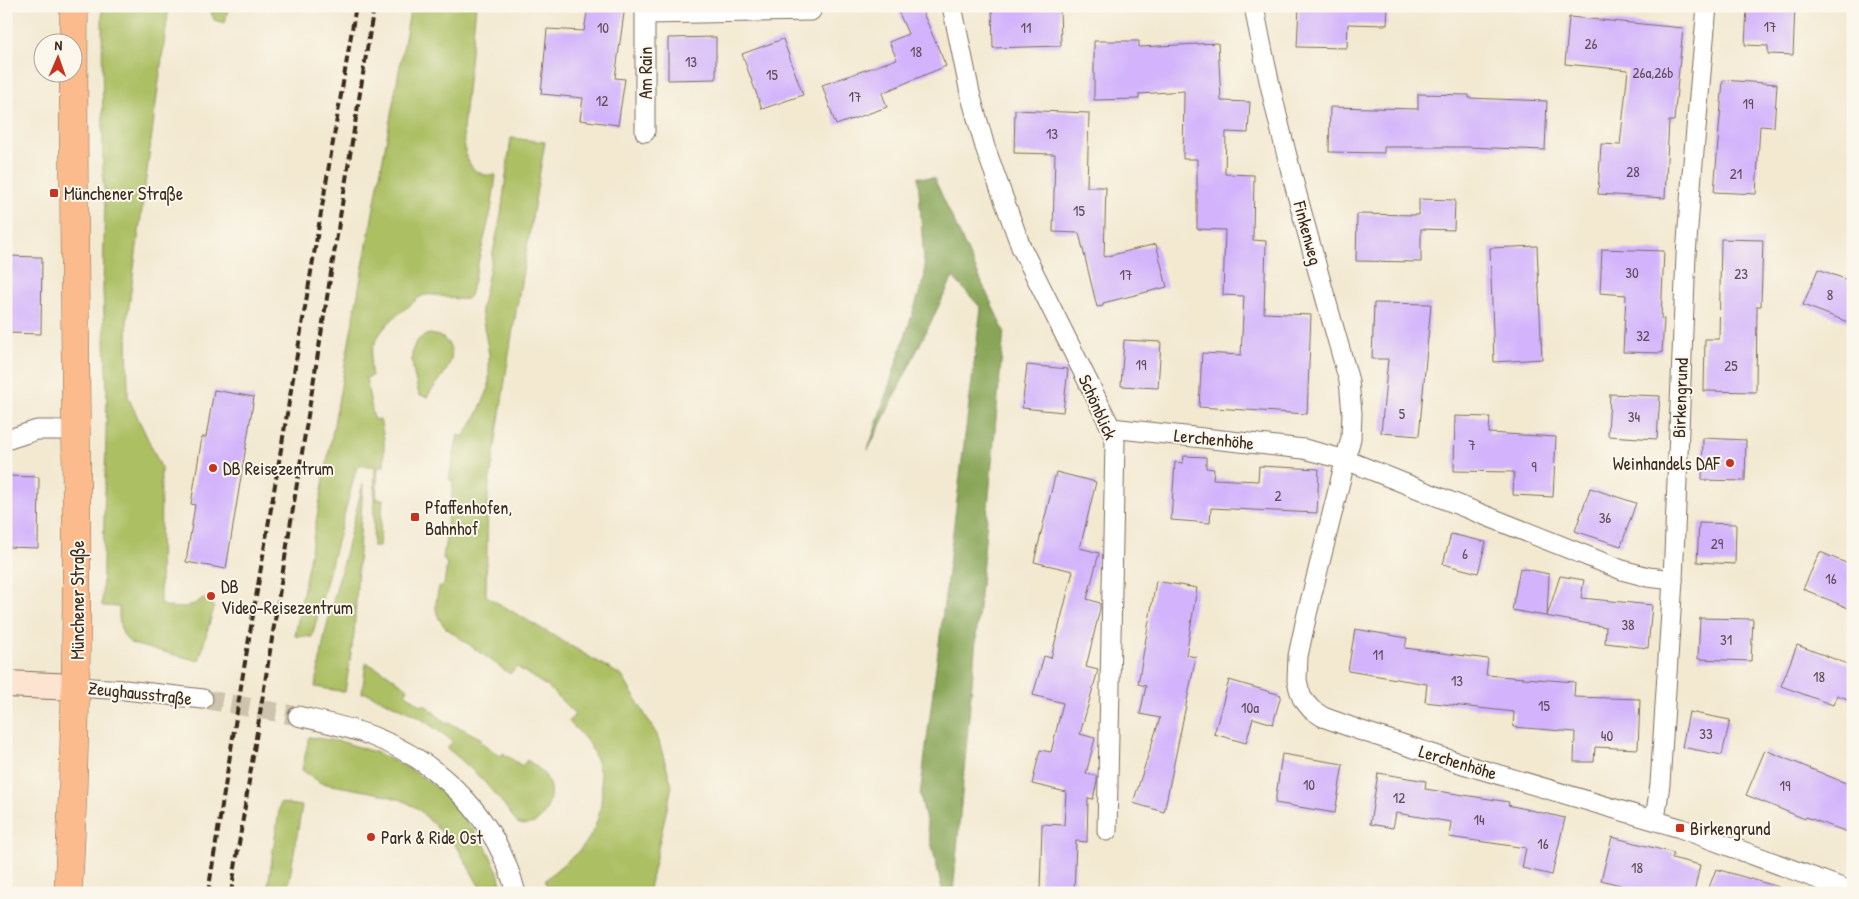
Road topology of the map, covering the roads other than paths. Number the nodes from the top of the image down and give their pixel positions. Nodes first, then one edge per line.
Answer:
1 (74, 6) edge
2 (952, 6) edge
3 (1254, 6) edge
4 (1707, 6) edge
5 (645, 10) edge
6 (811, 11) dead end
7 (645, 132) dead end
8 (1111, 428) junction
9 (76, 430) junction
10 (6, 440) edge
11 (1346, 460) junction
12 (1672, 580) junction
13 (6, 684) edge
14 (76, 687) junction
15 (203, 699) tunnel mouth
16 (298, 716) tunnel mouth
17 (1655, 820) junction
18 (1106, 831) dead end
19 (1853, 892) edge
20 (68, 893) edge
21 (516, 893) edge

1 - 9 main road, Münchener Straße
2 - 8 street, Schönblick
3 - 11 street, Finkenweg
4 - 12 street, Birkengrund
5 - 6 street, Am Rain
5 - 7 street, Am Rain
8 - 11 street, Lerchenhöhe
8 - 18 street, Schönblick
9 - 10 street
9 - 14 main road, Münchener Straße
11 - 12 street, Lerchenhöhe
11 - 17 street, Lerchenhöhe
12 - 17 street, Birkengrund
13 - 14 main road
14 - 15 street, Zeughausstraße
14 - 20 main road, Münchener Straße
16 - 21 street
17 - 19 street, Lerchenhöhe

